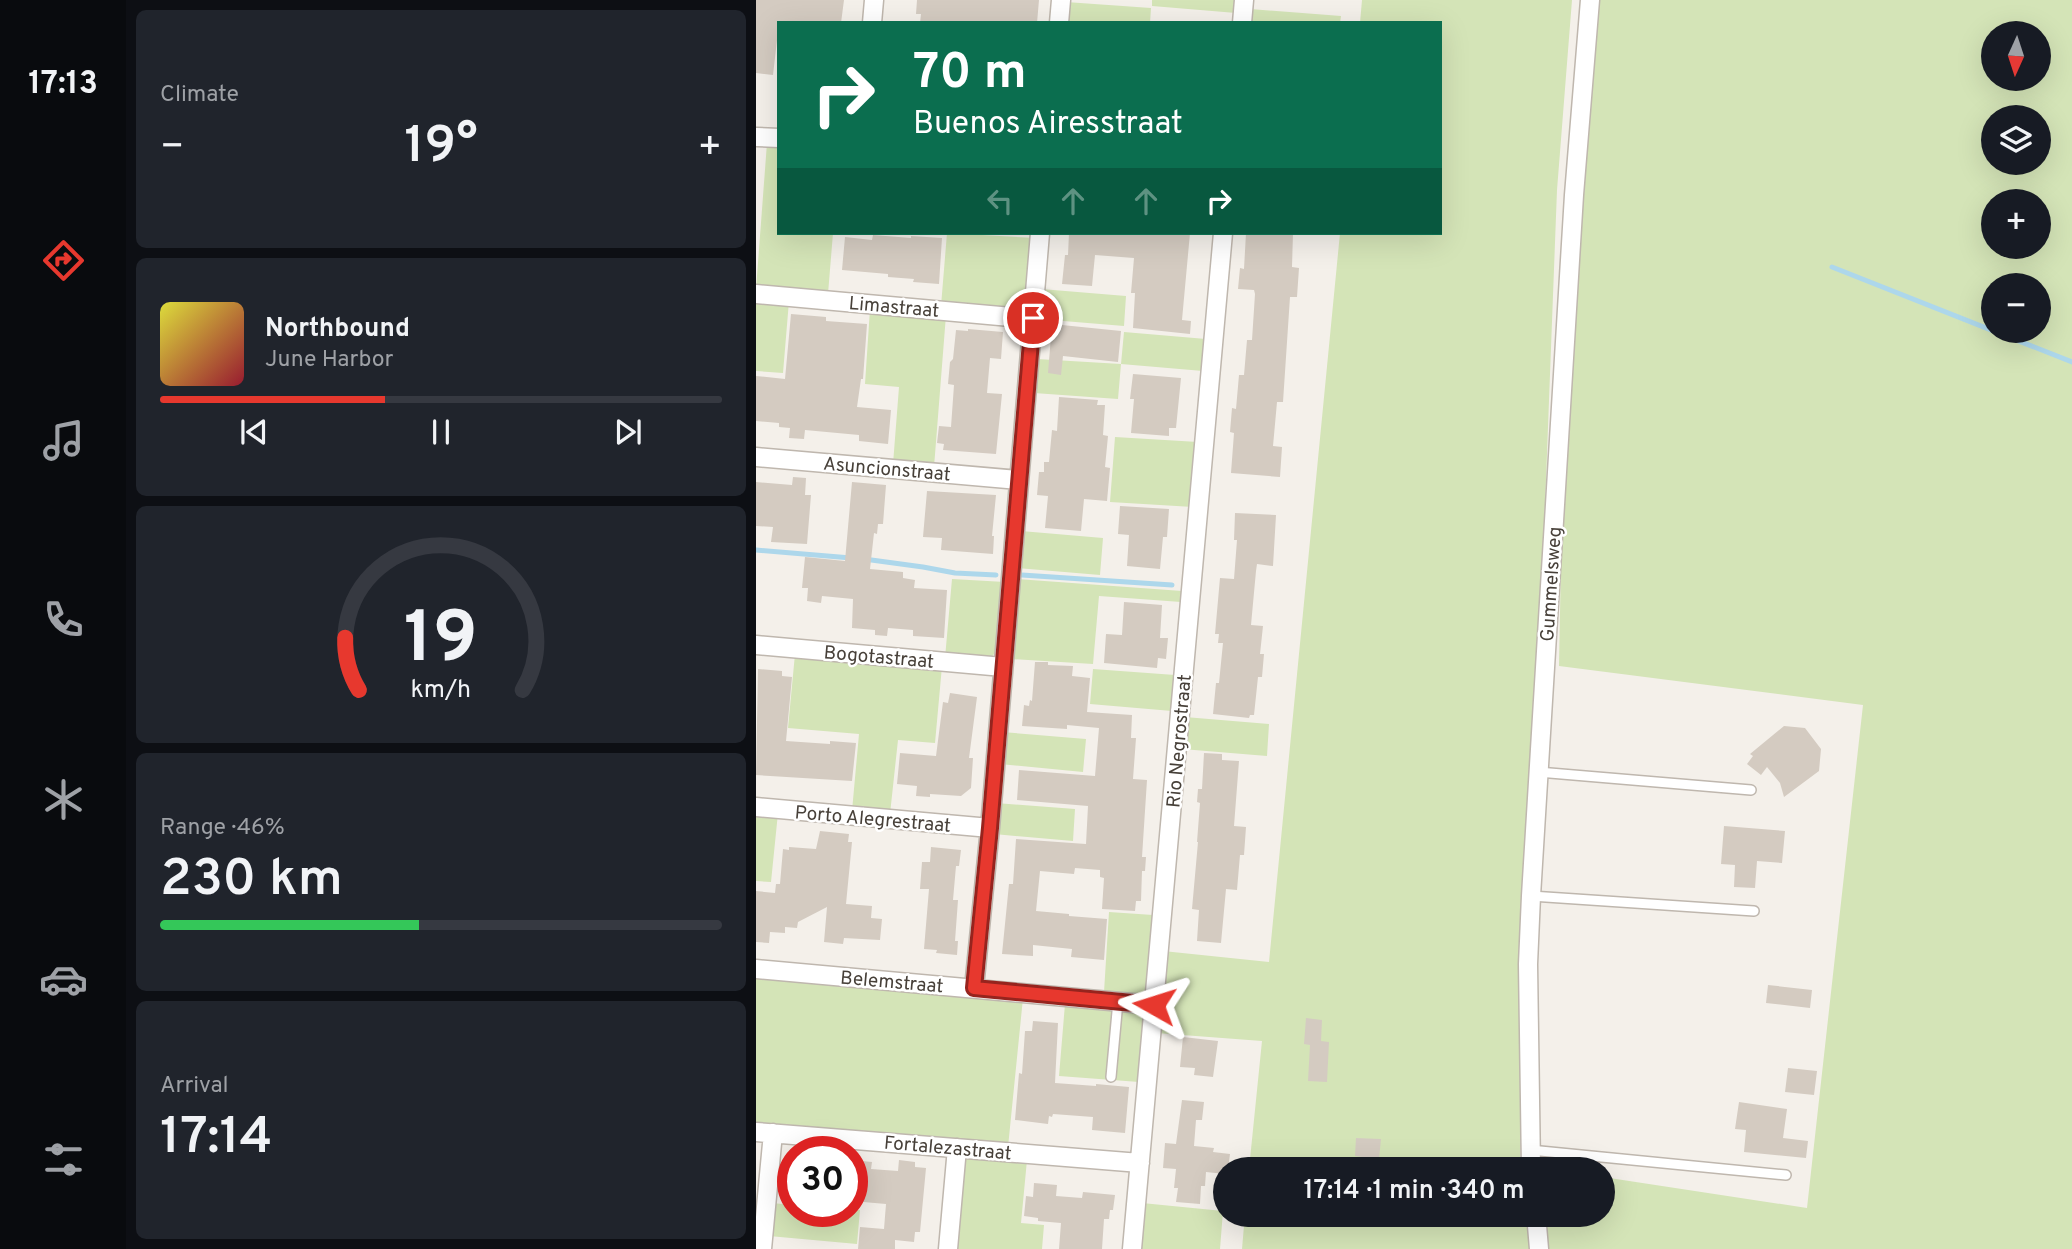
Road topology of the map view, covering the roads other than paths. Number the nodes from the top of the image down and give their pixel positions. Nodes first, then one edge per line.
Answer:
1 (874, 0) edge
2 (1061, 0) edge
3 (1244, 0) edge
4 (1590, 0) edge
5 (872, 21) edge
6 (1059, 21) edge
7 (1242, 21) edge
8 (756, 136) edge
9 (777, 138) edge
10 (1040, 235) edge
11 (1223, 235) edge
12 (756, 294) edge
13 (1033, 318) junction
14 (756, 457) edge
15 (1018, 480) junction
16 (756, 645) edge
17 (1003, 667) junction
18 (1538, 772) junction
19 (1751, 790) dead end
20 (756, 807) edge
21 (990, 828) junction
22 (1531, 896) junction
23 (1754, 911) dead end
24 (756, 969) edge
25 (974, 988) junction
26 (1118, 1001) junction
27 (1154, 1005) junction
28 (1111, 1077) dead end
29 (764, 1133) edge
30 (957, 1148) junction
31 (1530, 1150) junction
32 (1530, 1157) edge
33 (1140, 1163) junction
34 (1786, 1175) dead end
35 (1537, 1227) edge
36 (762, 1249) edge
37 (948, 1249) edge
38 (1132, 1249) edge
39 (1539, 1249) edge

1 - 5 street
2 - 6 street
3 - 7 street
4 - 18 street, Gummelsweg
8 - 9 street
10 - 13 street
11 - 27 street, Rio Negrostraat
12 - 13 street, Limastraat
13 - 15 street
14 - 15 street, Asuncionstraat
15 - 17 street
16 - 17 street, Bogotastraat
17 - 21 street
18 - 19 lane
18 - 22 street, Gummelsweg
20 - 21 street, Porto Alegrestraat
21 - 25 street
22 - 23 lane
22 - 31 street, Gummelsweg
24 - 25 street, Belemstraat
25 - 26 street, Belemstraat
26 - 27 street, Belemstraat
26 - 28 lane
27 - 33 street, Rio Negrostraat
29 - 30 street, Fortalezastraat
29 - 36 street
30 - 33 street, Fortalezastraat
30 - 37 street
31 - 32 street, Gummelsweg
31 - 34 lane
33 - 38 street, Rio Negrostraat
35 - 39 street

